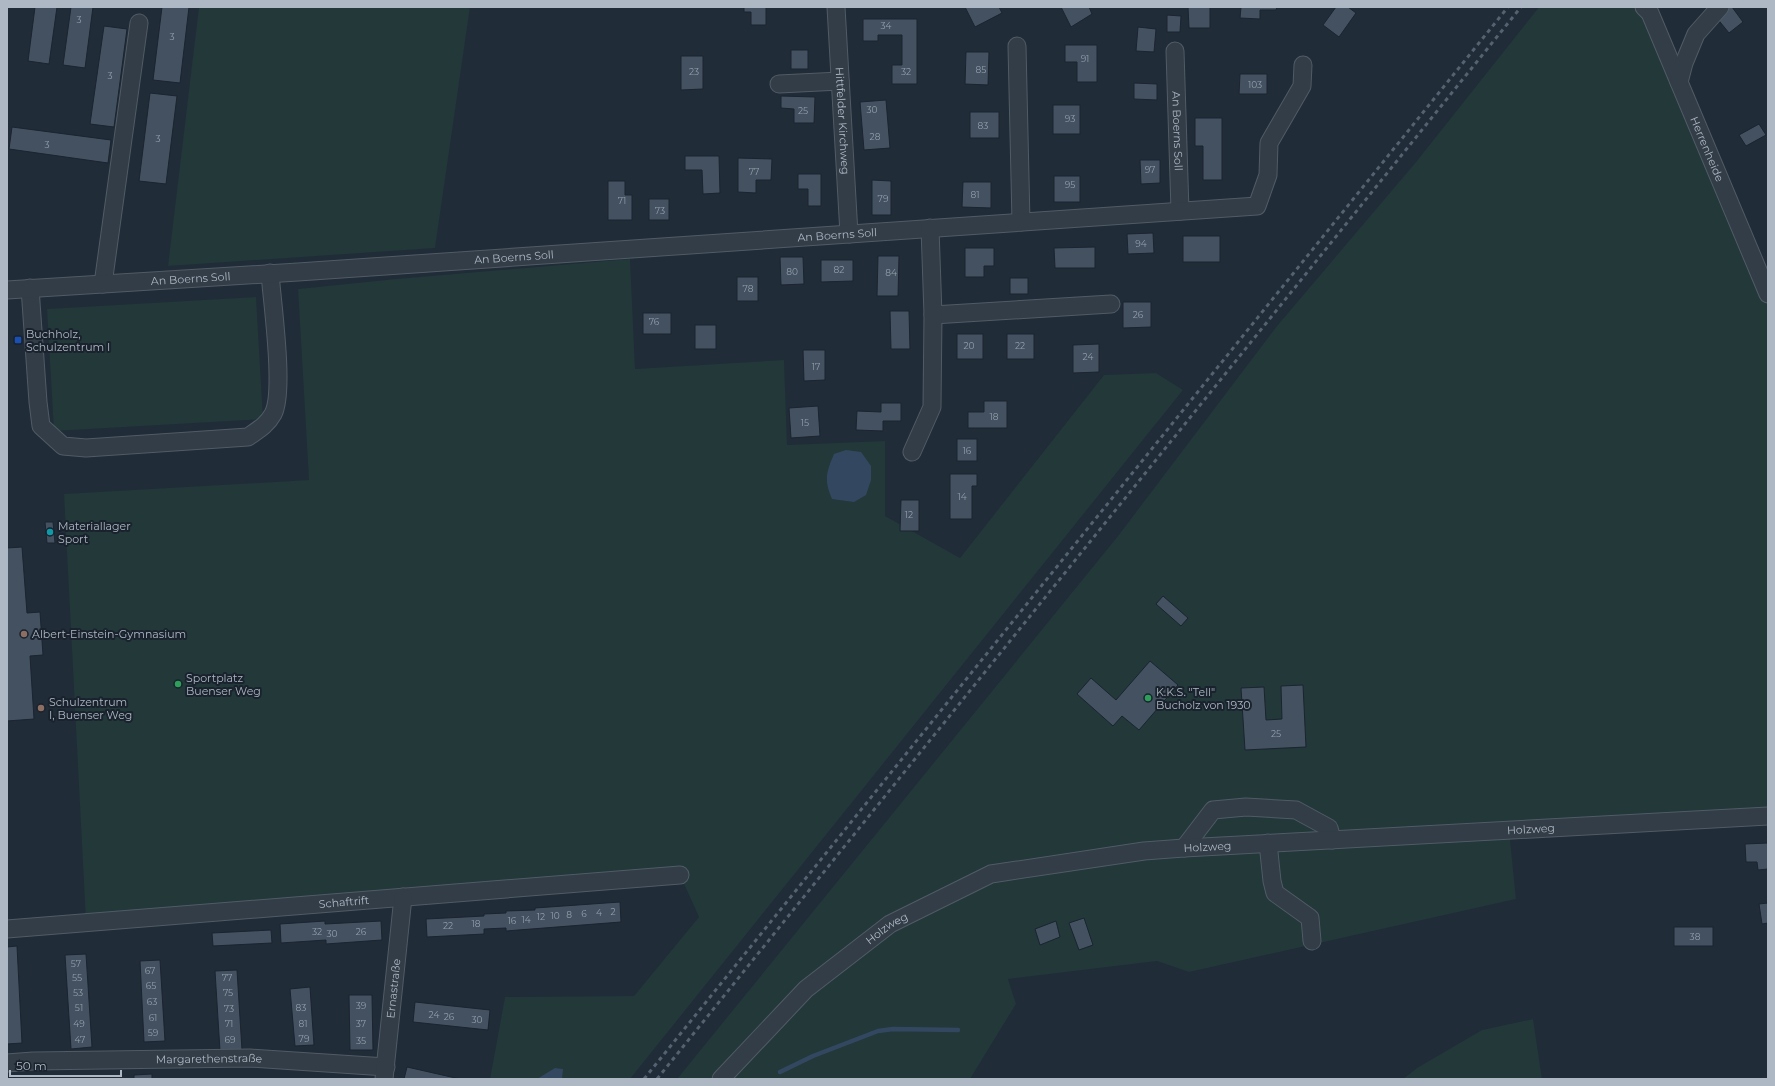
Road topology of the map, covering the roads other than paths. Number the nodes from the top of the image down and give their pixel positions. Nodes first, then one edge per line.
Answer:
1 (836, 7) edge
2 (1644, 7) edge
3 (1720, 7) edge
4 (139, 23) dead end
5 (1017, 46) dead end
6 (1175, 51) dead end
7 (1303, 65) dead end
8 (840, 81) junction
9 (1679, 82) junction
10 (779, 84) dead end
11 (1180, 211) junction
12 (1021, 222) junction
13 (930, 228) junction
14 (849, 234) junction
15 (270, 273) junction
16 (103, 284) junction
17 (30, 288) junction
18 (7, 290) edge
19 (1768, 294) edge
20 (1111, 304) dead end
21 (933, 315) junction
22 (912, 452) dead end
23 (1768, 816) edge
24 (1332, 840) junction
25 (1268, 843) junction
26 (1184, 848) junction
27 (680, 876) dead end
28 (403, 897) junction
29 (7, 929) edge
30 (1312, 941) dead end
31 (7, 1063) edge
32 (385, 1073) edge
33 (721, 1079) edge

1 - 8 street, Hittfelder Kirchweg
2 - 9 street, Herrenheide
3 - 9 street
4 - 16 street
5 - 12 street
6 - 11 street, An Boerns Soll
7 - 11 street, An Boerns Soll
8 - 10 street
8 - 14 street, Hittfelder Kirchweg
9 - 19 street, Herrenheide
11 - 12 street, An Boerns Soll
12 - 13 street, An Boerns Soll
13 - 14 street, An Boerns Soll
13 - 21 street
14 - 15 street, An Boerns Soll
15 - 16 street, An Boerns Soll
15 - 17 street
16 - 17 street, An Boerns Soll
17 - 18 street, An Boerns Soll
20 - 21 street
21 - 22 street
23 - 24 street, Holzweg
24 - 25 street, Holzweg
24 - 26 street
25 - 26 street, Holzweg
25 - 30 street
26 - 33 street, Holzweg
27 - 28 street, Schaftrift
28 - 29 street, Schaftrift
28 - 32 street, Ernastraße
31 - 32 street, Margarethenstraße

